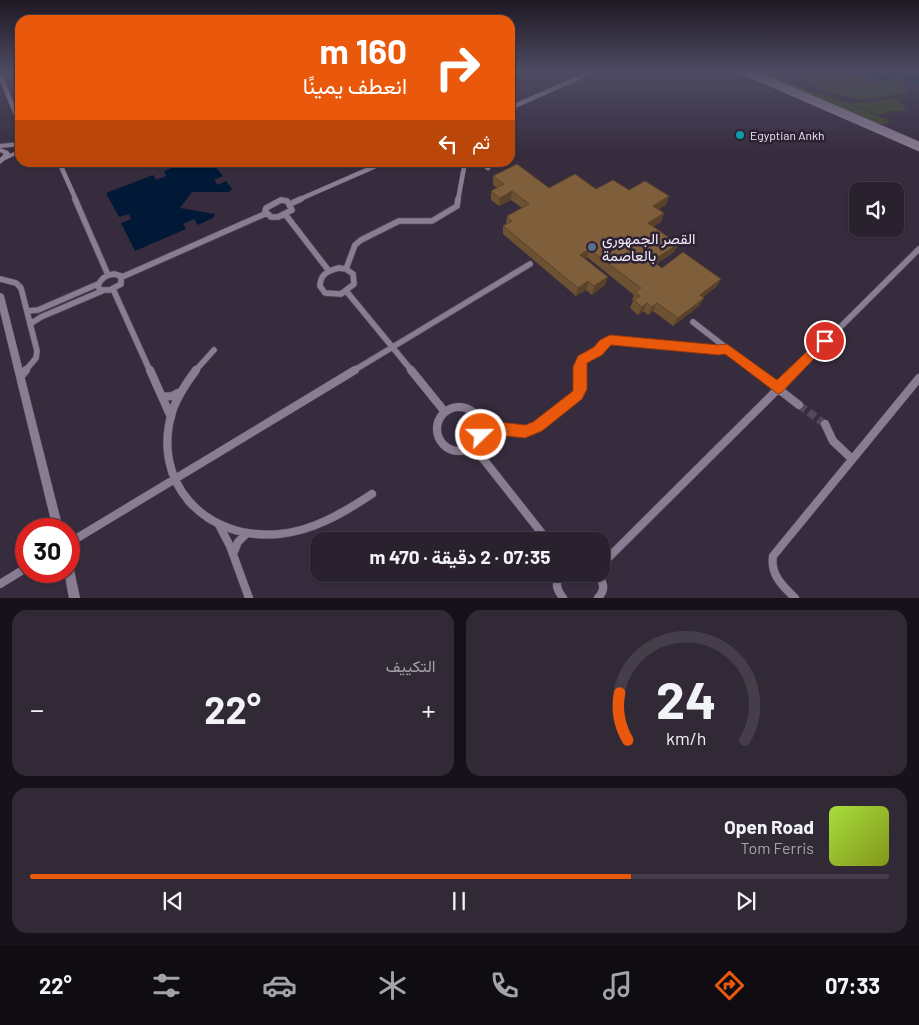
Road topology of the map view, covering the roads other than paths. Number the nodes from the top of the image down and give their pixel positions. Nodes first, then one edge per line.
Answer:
1 (10, 99) edge
2 (531, 99) edge
3 (804, 99) edge
4 (815, 99) edge
5 (515, 106) edge
6 (15, 112) edge
7 (919, 144) edge
8 (15, 145) edge
9 (1, 148) edge
10 (919, 149) edge
11 (15, 154) edge
12 (2, 161) edge
13 (61, 167) edge
14 (373, 167) edge
15 (464, 167) edge
16 (290, 204) junction
17 (267, 214) junction
18 (285, 214) junction
19 (919, 249) edge
20 (530, 264) dead end
21 (346, 269) junction
22 (328, 271) junction
23 (108, 275) junction
24 (122, 278) junction
25 (0, 279) edge
26 (98, 284) junction
27 (88, 288) junction
28 (113, 289) junction
29 (102, 291) junction
30 (347, 292) junction
31 (91, 295) junction
32 (0, 296) edge
33 (50, 305) junction
34 (27, 311) junction
35 (52, 312) junction
36 (692, 322) dead end
37 (30, 324) junction
38 (392, 347) junction
39 (727, 349) junction
40 (214, 350) dead end
41 (21, 376) junction
42 (919, 378) edge
43 (778, 388) junction
44 (182, 391) junction
45 (162, 397) junction
46 (799, 404) tunnel mouth
47 (445, 412) junction
48 (171, 416) junction
49 (825, 424) tunnel mouth
50 (481, 426) junction
51 (473, 446) junction
52 (852, 460) junction
53 (173, 480) junction
54 (372, 494) dead end
55 (55, 518) edge
56 (219, 525) junction
57 (541, 532) edge
58 (246, 533) junction
59 (80, 536) edge
60 (233, 554) junction
61 (610, 555) edge
62 (15, 575) edge
63 (556, 582) edge
64 (601, 582) edge
65 (72, 583) edge
66 (0, 584) edge
67 (76, 598) edge
68 (249, 598) edge
69 (562, 598) edge
70 (598, 598) edge
71 (795, 598) edge

1 - 6 street
2 - 5 street
3 - 10 street
4 - 7 street
8 - 9 street
9 - 12 street
11 - 12 street
13 - 23 street
14 - 16 street
15 - 21 street
16 - 17 street
16 - 18 street
17 - 18 street
17 - 24 street
18 - 22 street
19 - 43 street
20 - 38 street
21 - 22 street
21 - 30 street
22 - 30 street
23 - 24 street
23 - 26 street
24 - 28 street
25 - 34 street
26 - 27 street
26 - 29 street
27 - 31 street
27 - 33 street
28 - 29 street
28 - 45 street
29 - 31 street
30 - 38 street
31 - 35 street
32 - 41 street
33 - 34 street
33 - 35 street
34 - 37 street
35 - 37 street
36 - 39 street
37 - 41 street
38 - 47 street
38 - 53 street
39 - 43 street
39 - 50 street
40 - 44 street
41 - 55 street
42 - 52 street
43 - 46 street
43 - 61 street
44 - 45 street
44 - 48 street
45 - 48 street
47 - 50 street
47 - 51 street
48 - 53 street
49 - 52 street
50 - 51 street
51 - 57 street
52 - 71 street
53 - 56 street
53 - 59 street
54 - 58 street
56 - 58 street
56 - 60 street
58 - 60 street
60 - 68 street
62 - 66 street
63 - 69 street
64 - 70 street
65 - 67 street

